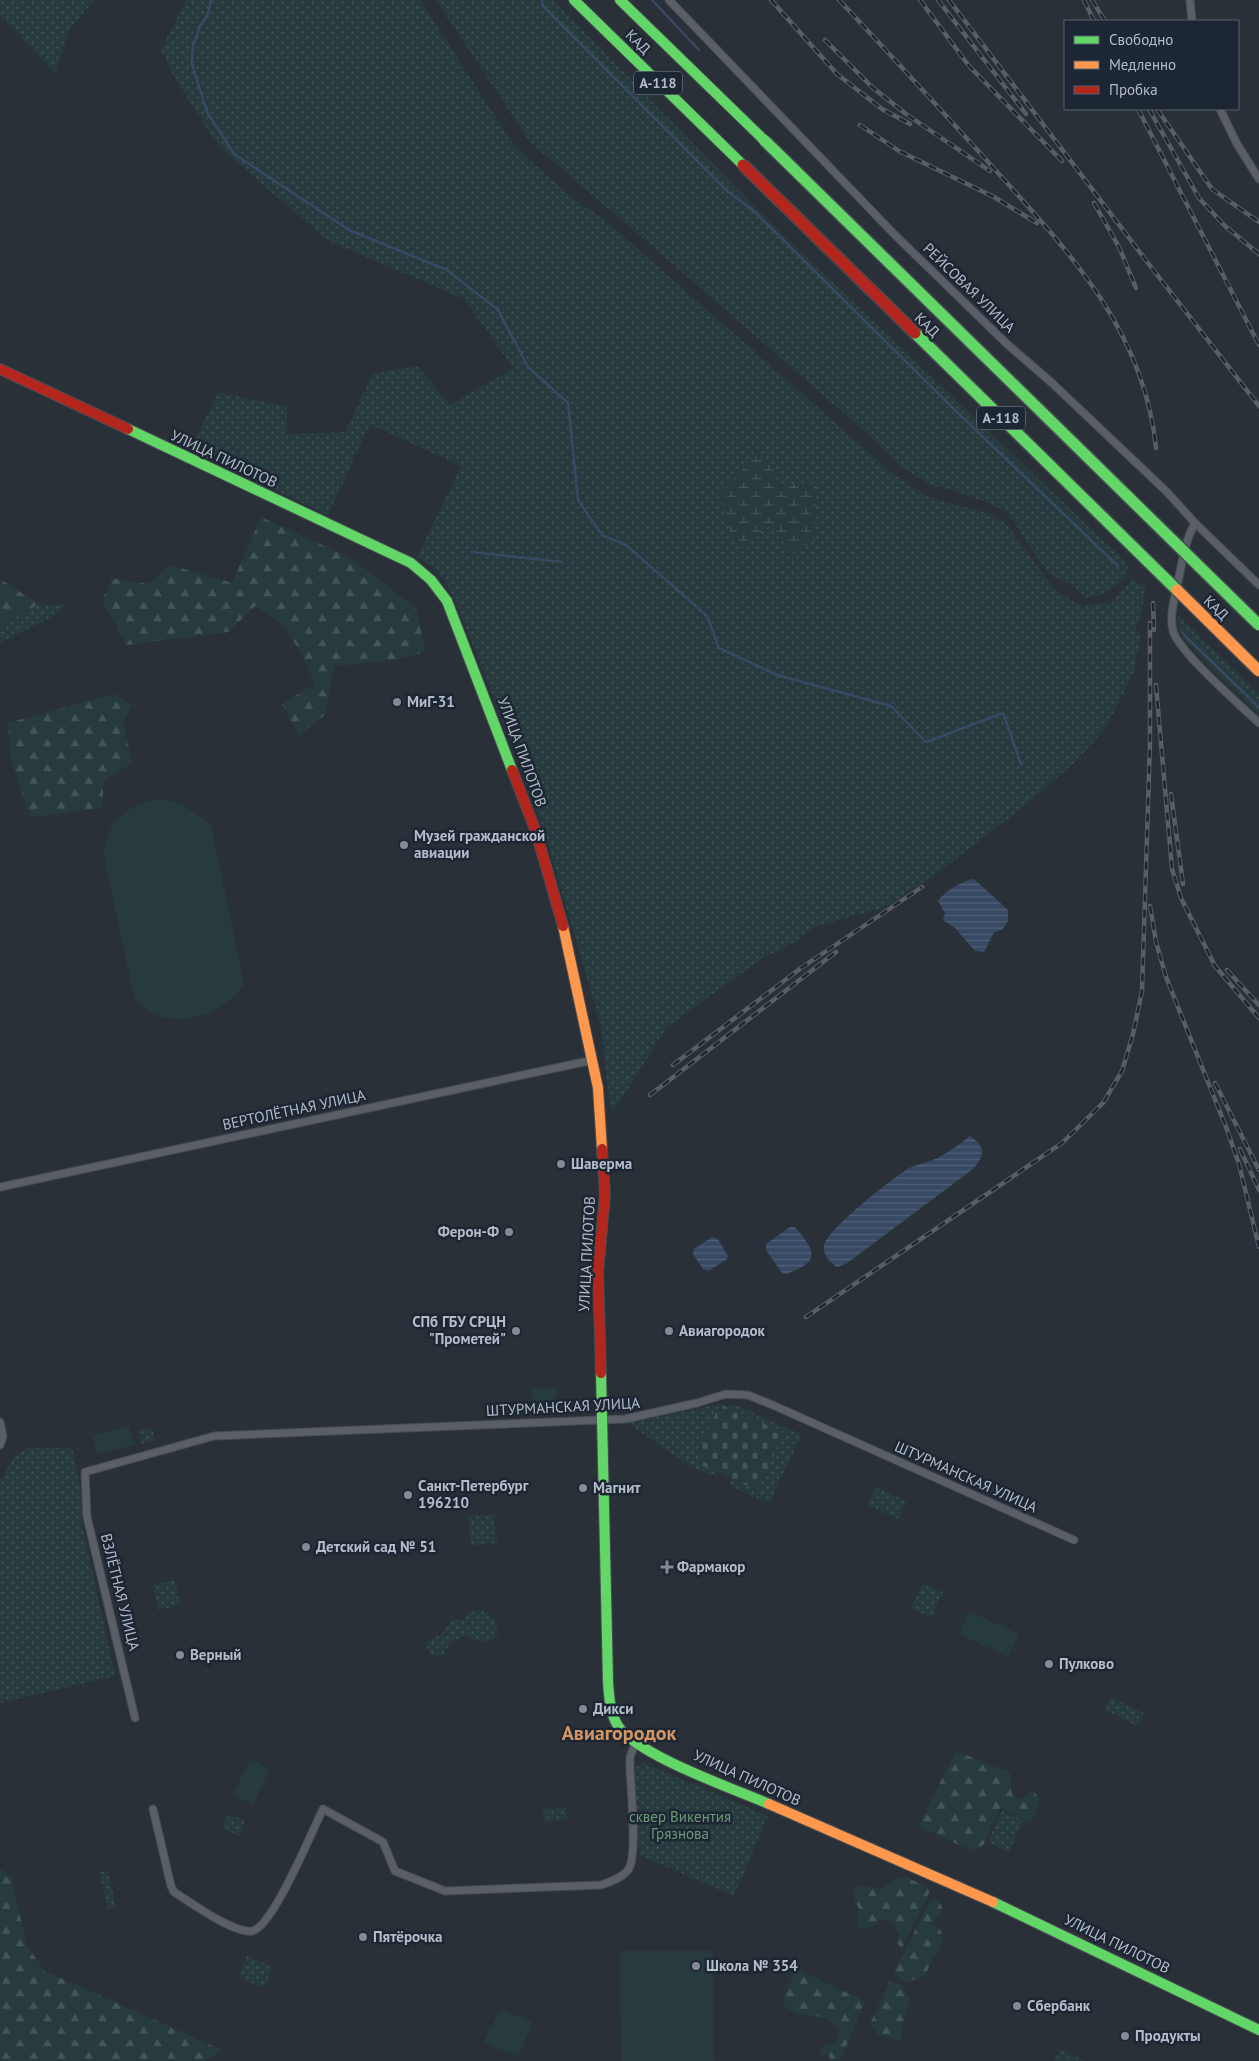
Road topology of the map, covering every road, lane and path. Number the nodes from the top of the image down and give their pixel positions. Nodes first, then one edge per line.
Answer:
1 (574, 0) edge
2 (620, 0) edge
3 (669, 0) edge
4 (1190, 0) edge
5 (1192, 20) edge
6 (1220, 110) edge
7 (1259, 179) edge
8 (0, 369) edge
9 (1195, 523) junction
10 (1259, 585) edge
11 (1259, 625) edge
12 (1259, 671) edge
13 (1259, 723) edge
14 (593, 1060) junction
15 (0, 1187) edge
16 (602, 1420) junction
17 (0, 1422) edge
18 (0, 1445) edge
19 (85, 1472) joint
20 (1074, 1540) dead end
21 (135, 1718) dead end
22 (635, 1744) junction
23 (153, 1809) dead end
24 (1259, 2030) edge

1 - 12 main road, КАД / А-118, bridge
2 - 11 main road, КАД / А-118, bridge
3 - 9 street, РЕЙСОВАЯ УЛИЦА
4 - 5 street
6 - 7 street
8 - 14 main road, УЛИЦА ПИЛОТОВ
9 - 10 street, РЕЙСОВАЯ УЛИЦА
9 - 13 street
14 - 15 street, ВЕРТОЛЁТНАЯ УЛИЦА
14 - 16 main road, УЛИЦА ПИЛОТОВ
16 - 19 street, ШТУРМАНСКАЯ УЛИЦА
16 - 20 street, ШТУРМАНСКАЯ УЛИЦА
16 - 22 main road, УЛИЦА ПИЛОТОВ
17 - 18 street
19 - 21 street, ВЗЛЁТНАЯ УЛИЦА
22 - 23 street
22 - 24 main road, УЛИЦА ПИЛОТОВ

